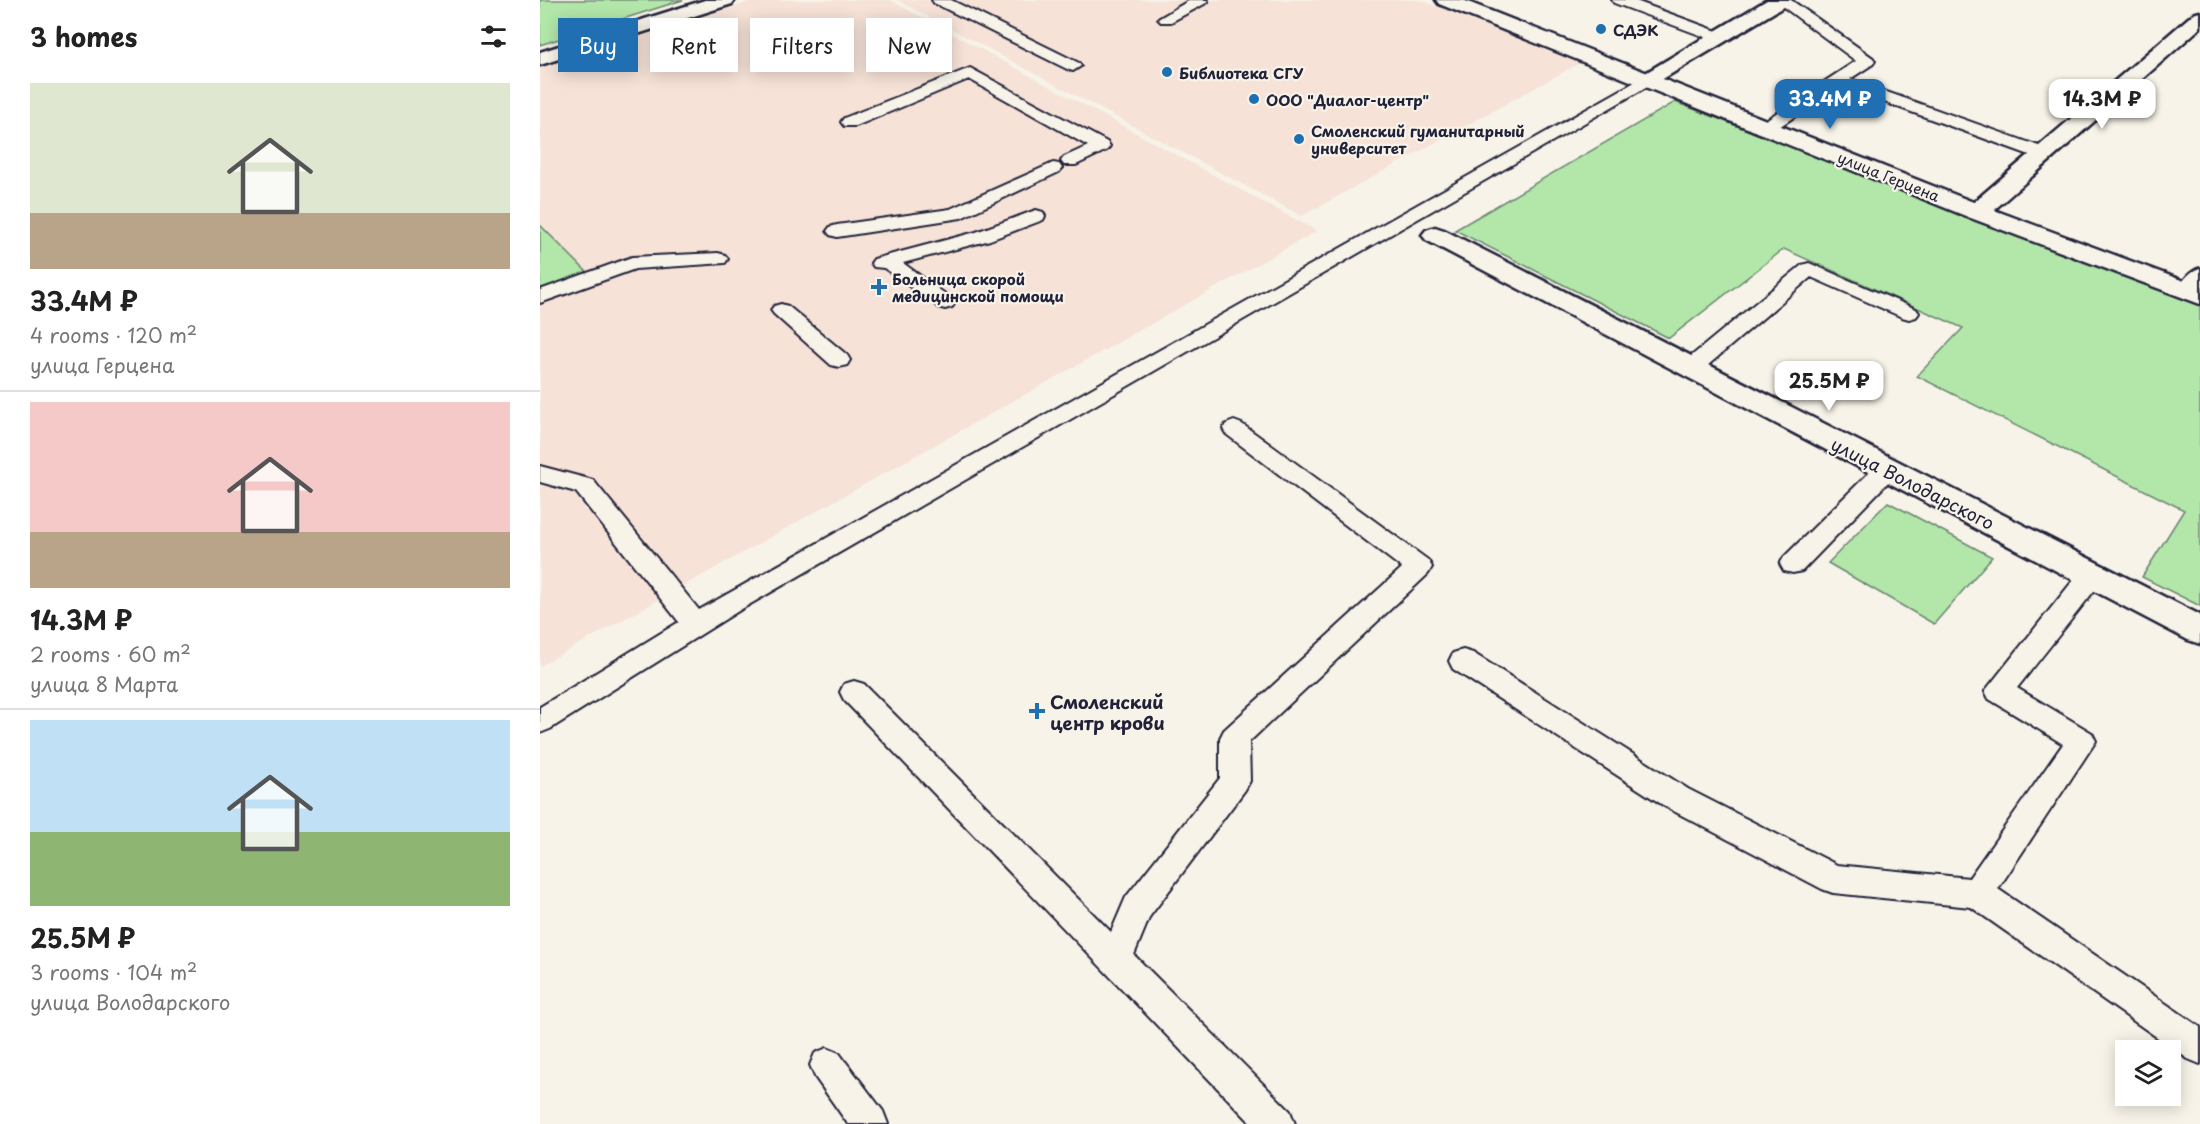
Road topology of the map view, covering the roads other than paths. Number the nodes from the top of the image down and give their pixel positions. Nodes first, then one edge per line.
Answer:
1 (725, 0) edge
2 (939, 0) edge
3 (1197, 0) edge
4 (1446, 0) edge
5 (1619, 0) edge
6 (1781, 0) edge
7 (1691, 11) dead end
8 (2200, 18) edge
9 (1166, 19) dead end
10 (1723, 35) junction
11 (540, 59) edge
12 (1073, 66) dead end
13 (1649, 80) junction
14 (1838, 81) junction
15 (850, 122) dead end
16 (1767, 127) junction
17 (2044, 154) junction
18 (1977, 212) junction
19 (1036, 216) dead end
20 (1405, 219) junction
21 (837, 231) dead end
22 (1435, 235) joint
23 (718, 259) dead end
24 (2196, 287) edge
25 (540, 297) edge
26 (945, 303) dead end
27 (781, 310) dead end
28 (1909, 313) dead end
29 (839, 360) dead end
30 (1692, 368) junction
31 (1234, 429) dead end
32 (1887, 469) junction
33 (540, 474) edge
34 (1793, 564) dead end
35 (2092, 575) junction
36 (696, 624) junction
37 (2200, 631) edge
38 (1463, 661) dead end
39 (854, 692) dead end
40 (540, 721) edge
41 (1977, 892) junction
42 (1116, 959) junction
43 (2200, 1047) edge
44 (827, 1065) dead end
45 (870, 1124) edge
46 (1277, 1124) edge

1 - 11 street
2 - 12 lane
3 - 9 lane
4 - 13 street, улица Герцена
5 - 10 lane
6 - 10 street
6 - 14 lane
7 - 10 lane
8 - 17 street
10 - 13 street
13 - 16 street, улица Герцена
13 - 20 lane
14 - 16 lane
14 - 17 lane
15 - 21 lane
16 - 18 street, улица Герцена
17 - 18 street
18 - 24 street, улица Герцена
19 - 26 lane
20 - 22 lane
20 - 36 lane
22 - 30 street, улица Володарского
23 - 25 lane
27 - 29 lane
28 - 30 lane
30 - 32 street, улица Володарского
31 - 42 lane
32 - 34 lane
32 - 35 street, улица Володарского
33 - 36 lane
35 - 37 street, улица Володарского
35 - 41 lane
36 - 40 lane
38 - 41 lane
39 - 42 lane
41 - 43 lane
42 - 46 lane
44 - 45 lane

